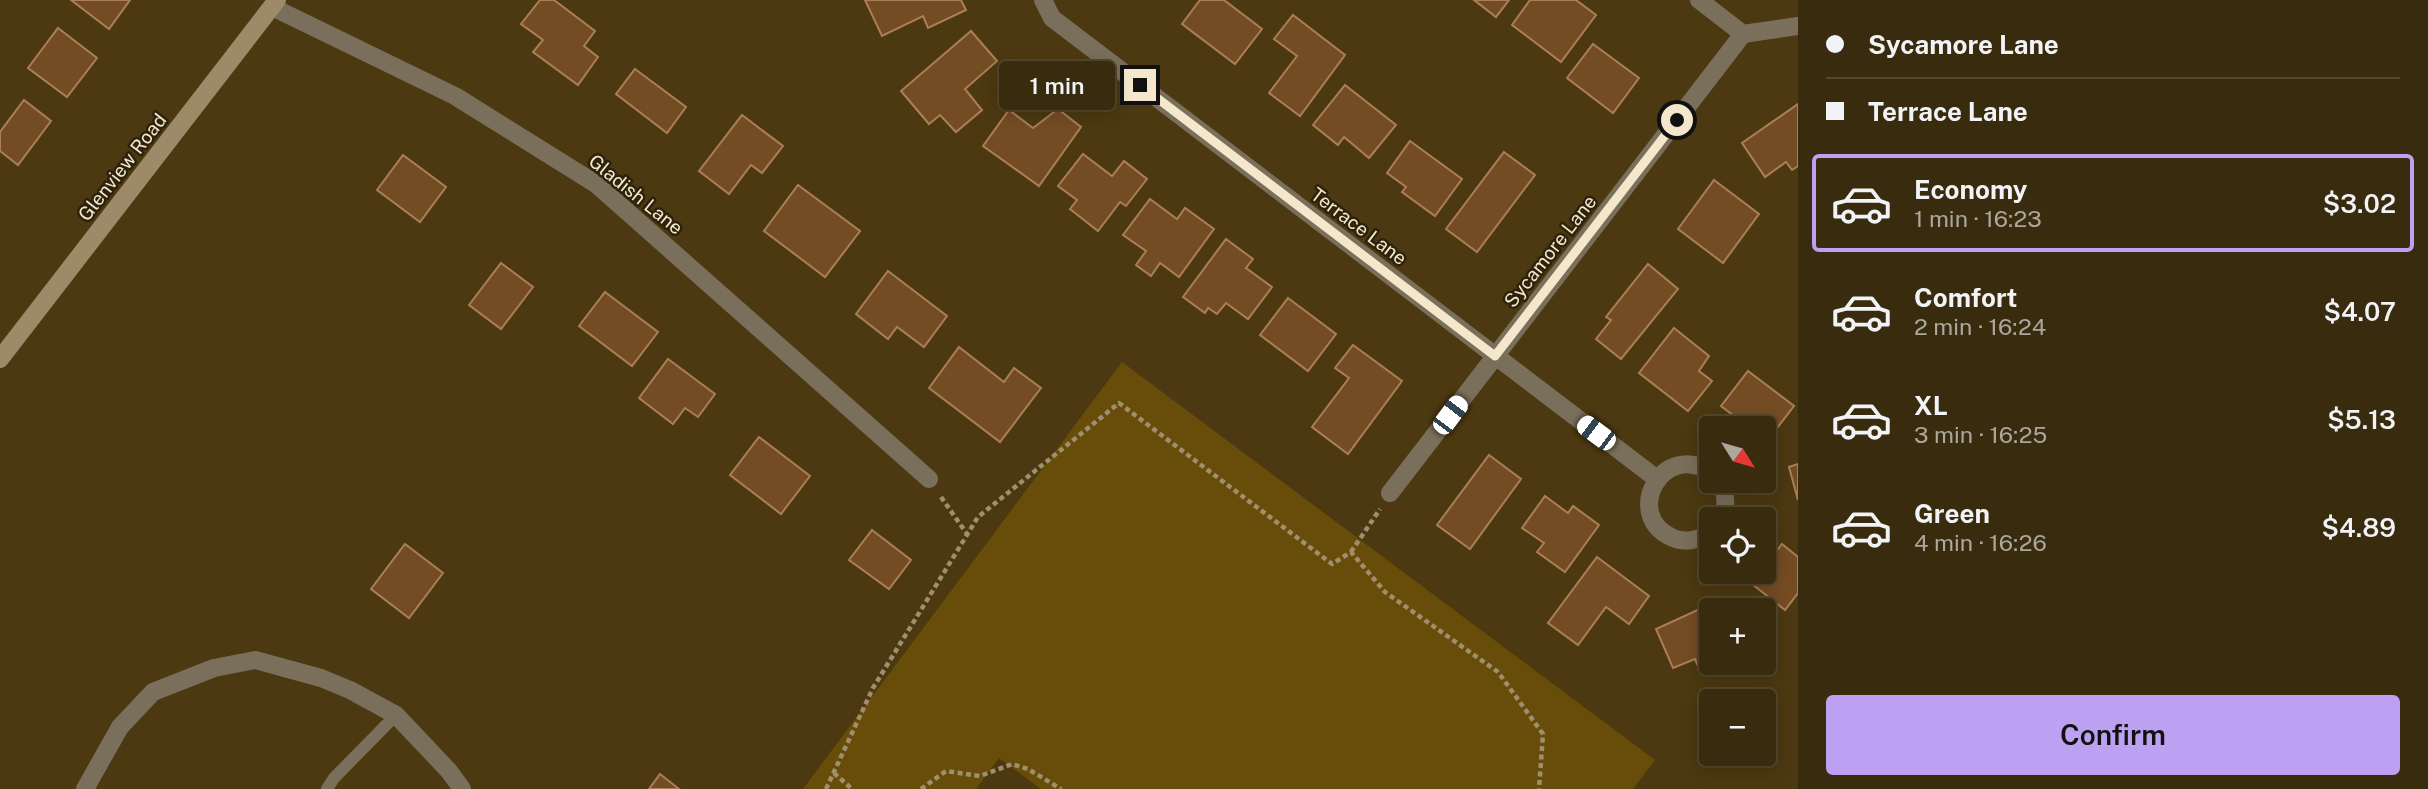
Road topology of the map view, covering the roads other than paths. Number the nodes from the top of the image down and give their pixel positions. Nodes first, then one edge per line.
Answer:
1 (1043, 0) edge
2 (1699, 0) edge
3 (274, 3) edge
4 (1798, 26) edge
5 (1743, 34) junction
6 (1495, 356) junction
7 (0, 359) edge
8 (1699, 466) edge
9 (929, 479) road end
10 (1657, 479) junction
11 (1390, 493) road end
12 (1699, 539) edge
13 (397, 715) junction
14 (85, 789) edge
15 (327, 789) edge
16 (462, 789) edge

1 - 6 street, Terrace Lane
2 - 5 street
3 - 7 main road, Glenview Road
3 - 9 street, Gladish Lane
4 - 5 street
5 - 6 street, Sycamore Lane
6 - 10 street, Terrace Lane
6 - 11 street, Sycamore Lane
8 - 10 street
10 - 12 street
13 - 14 street
13 - 15 lane
13 - 16 street

